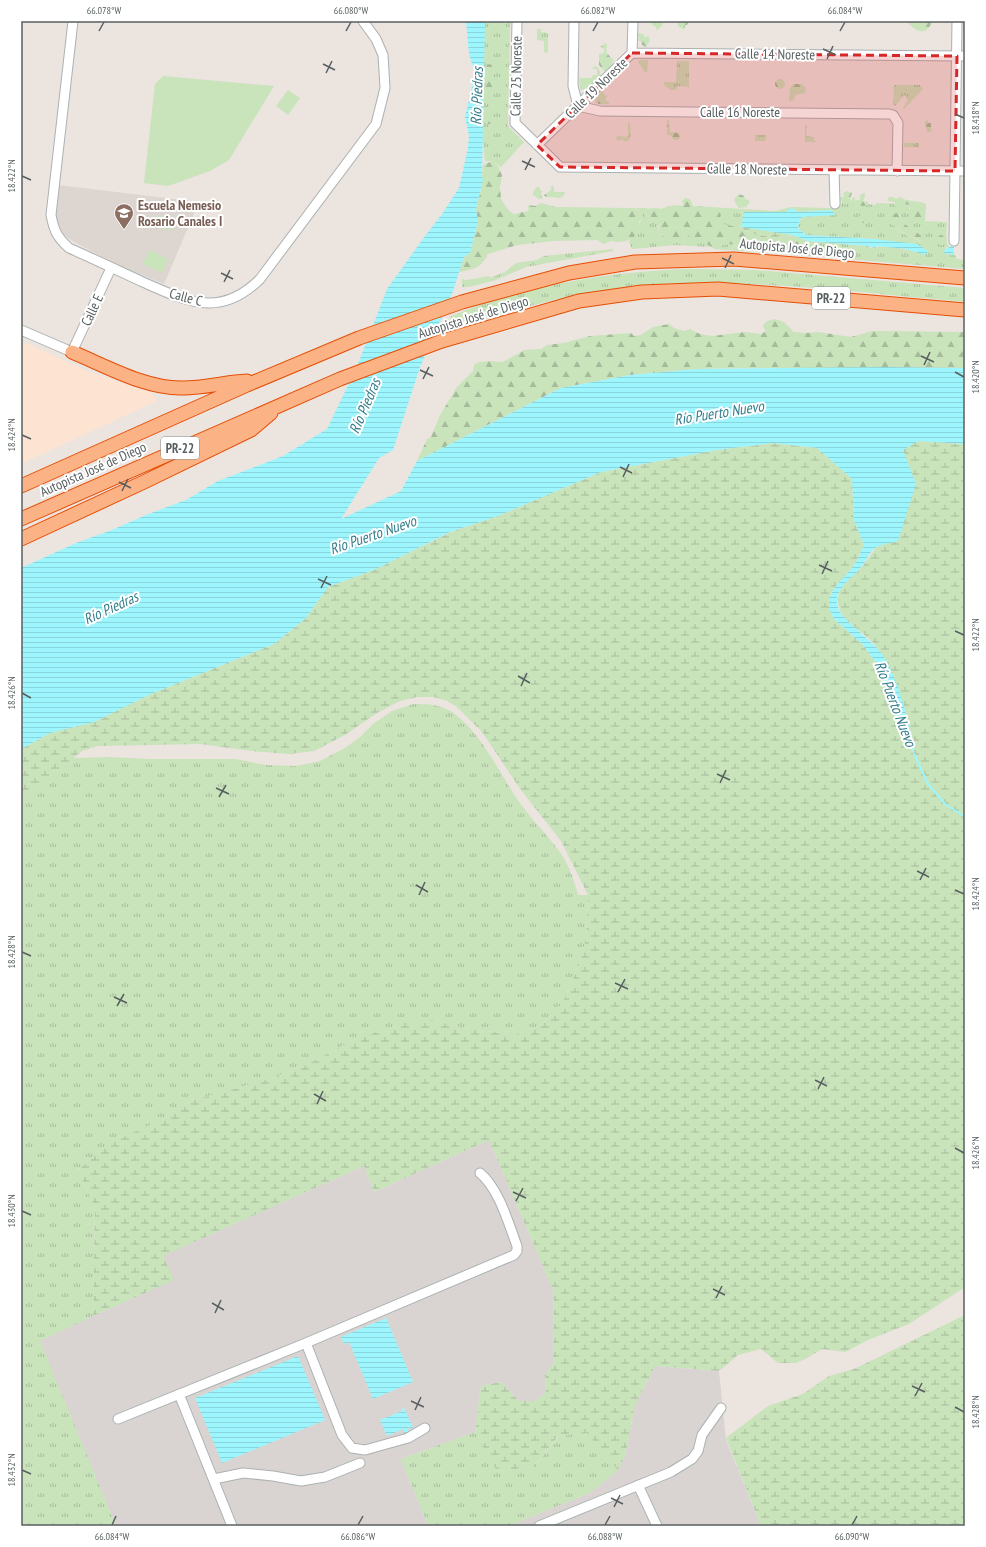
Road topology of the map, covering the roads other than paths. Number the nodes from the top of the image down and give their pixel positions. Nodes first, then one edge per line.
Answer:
1 (72, 21) edge
2 (363, 21) edge
3 (517, 21) edge
4 (574, 21) edge
5 (633, 21) edge
6 (957, 21) edge
7 (632, 53) junction
8 (961, 56) edge
9 (578, 106) junction
10 (537, 145) junction
11 (834, 170) junction
12 (897, 171) junction
13 (955, 171) junction
14 (965, 171) edge
15 (835, 204) dead end
16 (955, 229) junction
17 (965, 229) edge
18 (954, 241) dead end
19 (111, 268) junction
20 (965, 278) edge
21 (965, 310) edge
22 (21, 330) edge
23 (72, 352) junction
24 (257, 381) junction
25 (285, 402) junction
26 (21, 486) edge
27 (21, 519) edge
28 (21, 539) edge
29 (480, 1173) dead end
30 (306, 1343) junction
31 (179, 1394) junction
32 (721, 1408) dead end
33 (118, 1419) dead end
34 (425, 1428) dead end
35 (360, 1463) dead end
36 (214, 1480) junction
37 (638, 1485) junction
38 (232, 1526) edge
39 (539, 1526) edge
40 (657, 1526) edge

1 - 19 street, Calle C
2 - 19 street, Calle C
3 - 10 street, Calle 25 Noreste
4 - 9 street
5 - 7 street, Calle 19 Noreste
6 - 8 street
7 - 8 street, Calle 14 Noreste
7 - 9 street, Calle 19 Noreste
8 - 13 street
9 - 10 street, Calle 19 Noreste
9 - 12 street, Calle 16 Noreste
10 - 11 street, Calle 18 Noreste
11 - 12 street, Calle 18 Noreste
11 - 15 street
12 - 13 street, Calle 18 Noreste
13 - 14 street, Calle 18 Noreste
13 - 16 street
16 - 17 street
16 - 18 street
19 - 23 street, Calle E
20 - 24 highway, Autopista José de Diego / PR-22
21 - 25 highway, Autopista José de Diego / PR-22
22 - 23 street
23 - 24 highway
24 - 26 highway, Autopista José de Diego / PR-22
25 - 27 highway, Autopista José de Diego / PR-22
25 - 28 highway
29 - 30 street
30 - 31 street
30 - 34 street
31 - 33 street
31 - 36 street
32 - 37 street
35 - 36 street
36 - 38 street
37 - 39 street
37 - 40 street

